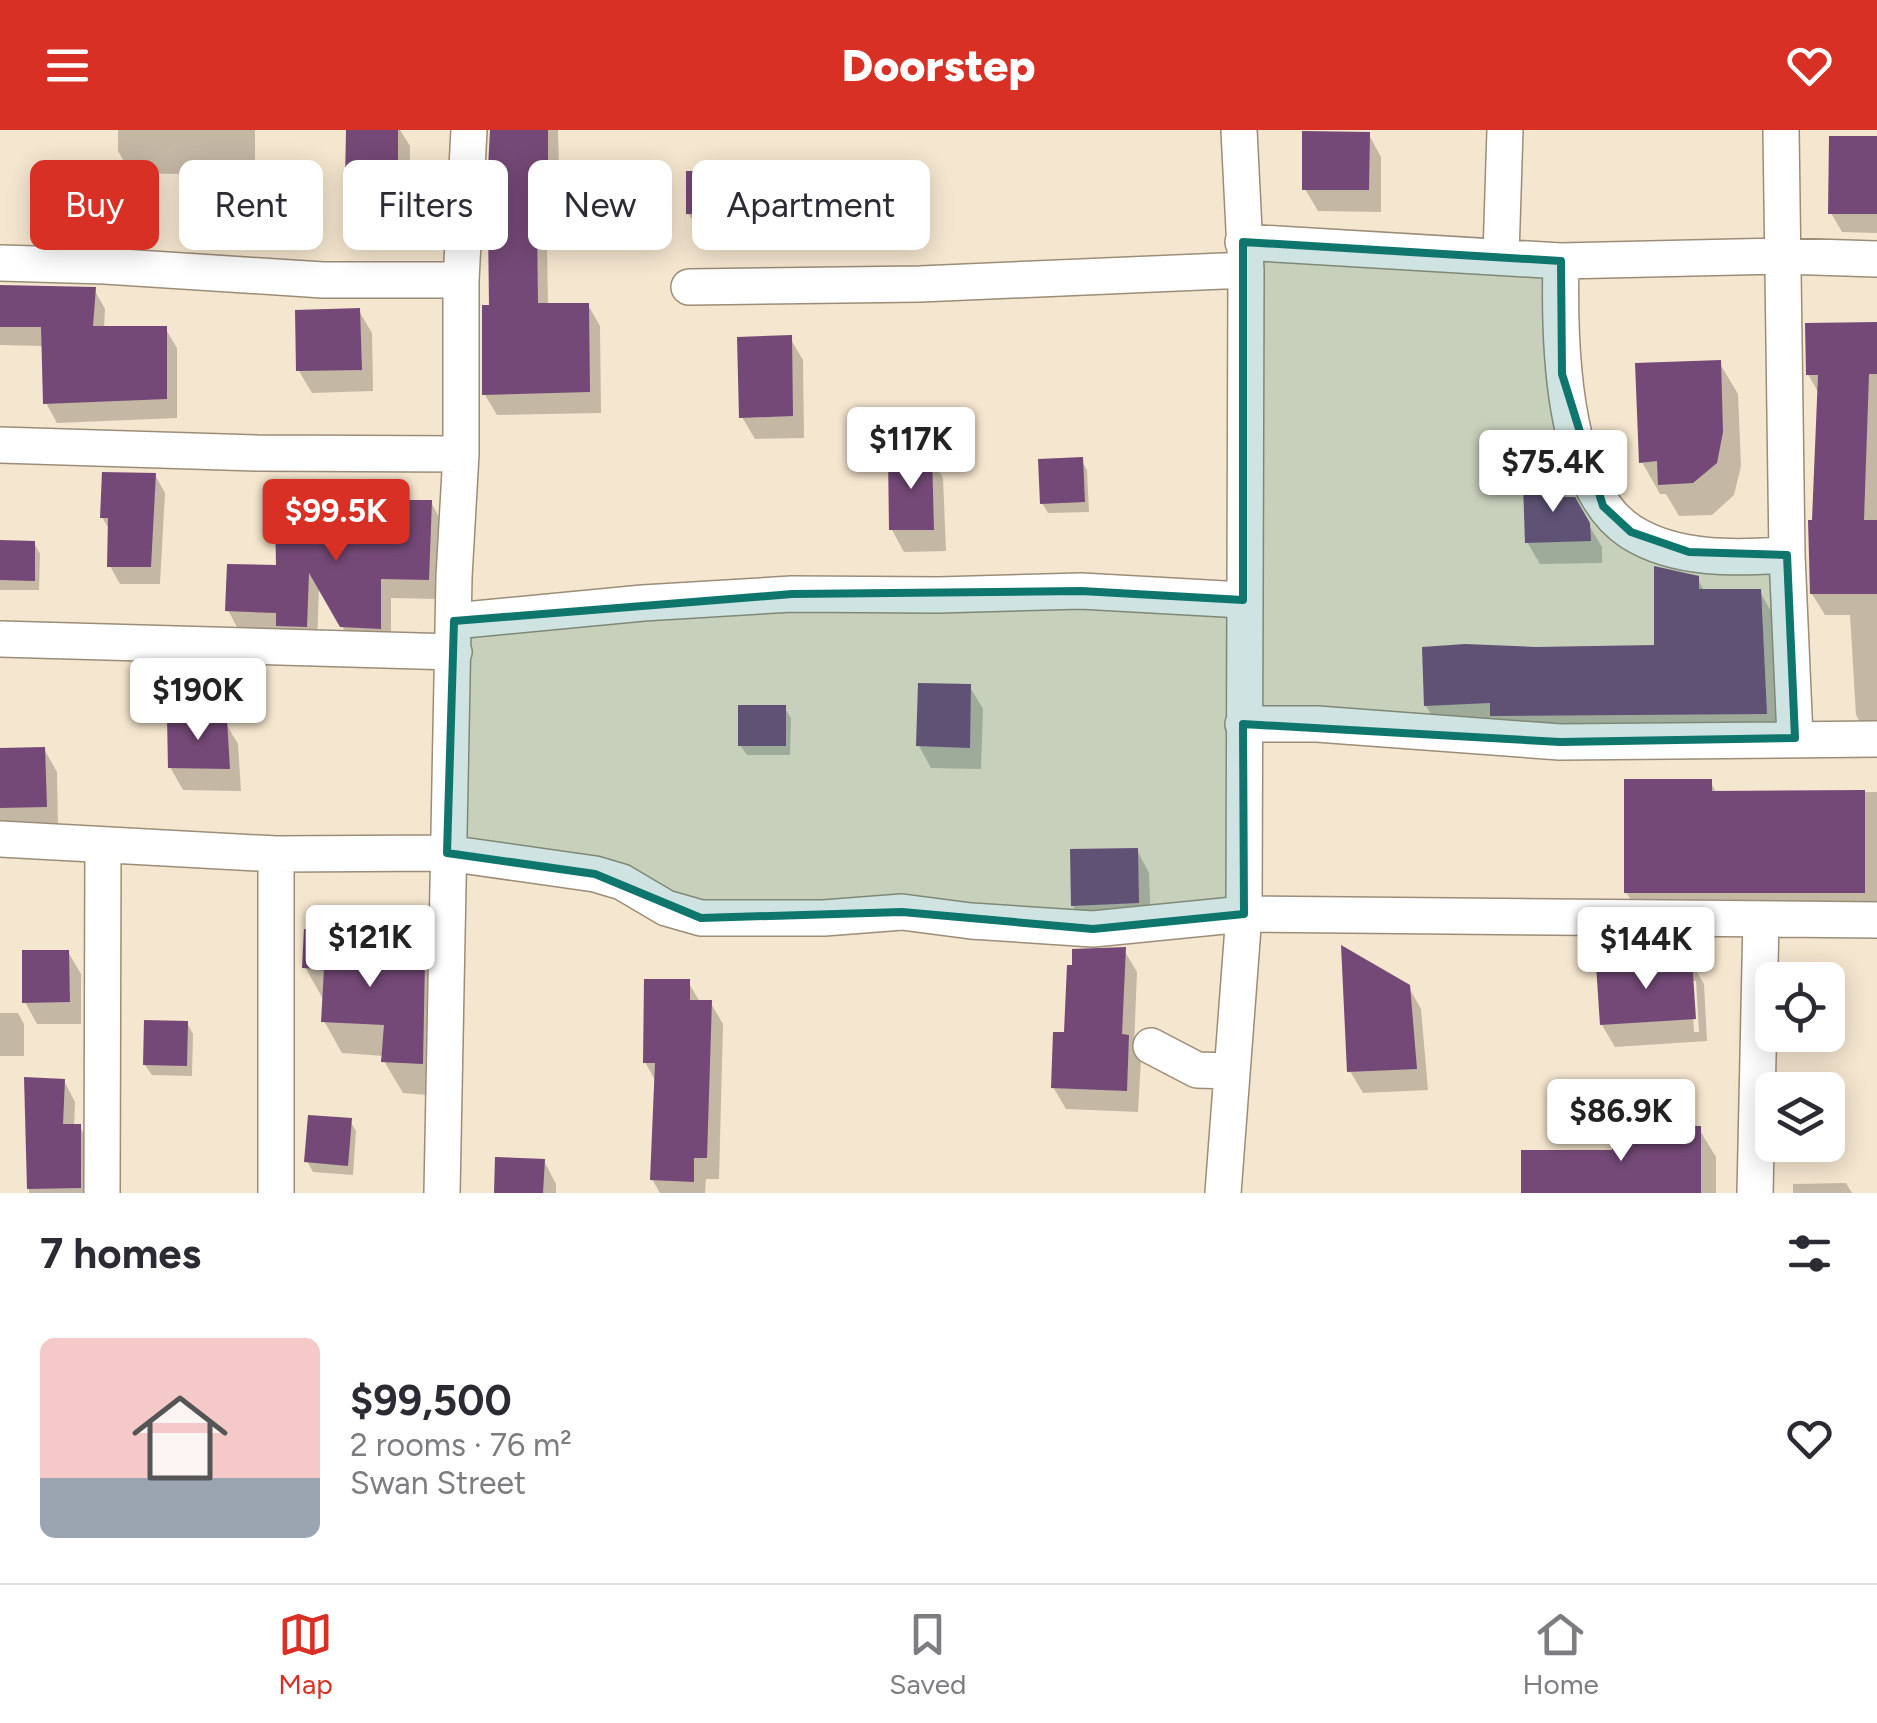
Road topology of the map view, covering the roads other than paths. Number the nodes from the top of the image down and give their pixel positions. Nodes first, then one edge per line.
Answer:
1 (469, 130) edge
2 (1239, 130) edge
3 (1505, 130) edge
4 (1781, 130) edge
5 (1501, 255) junction
6 (1244, 256) junction
7 (1783, 256) junction
8 (1877, 259) edge
9 (1561, 261) junction
10 (0, 263) edge
11 (462, 280) junction
12 (689, 287) dead end
13 (0, 445) edge
14 (462, 454) junction
15 (1788, 555) junction
16 (1243, 600) junction
17 (454, 636) junction
18 (0, 639) edge
19 (1244, 724) junction
20 (1795, 738) junction
21 (1877, 739) edge
22 (0, 840) edge
23 (103, 845) junction
24 (447, 853) junction
25 (276, 854) junction
26 (1244, 914) junction
27 (1760, 919) junction
28 (1877, 920) edge
29 (1151, 1046) dead end
30 (1232, 1071) junction
31 (102, 1193) edge
32 (276, 1193) edge
33 (442, 1193) edge
34 (1223, 1193) edge
35 (1755, 1193) edge

1 - 11 street
2 - 6 street
3 - 5 street
4 - 7 street
5 - 6 street
5 - 9 street
6 - 12 street
6 - 16 street
7 - 8 street
7 - 9 street
7 - 15 street
9 - 15 street
10 - 11 street
11 - 14 street
13 - 14 street
14 - 17 street
15 - 20 street
16 - 17 street
16 - 19 street
17 - 18 street
17 - 24 street
19 - 20 street
19 - 26 street
20 - 21 street
22 - 23 street
23 - 25 street
23 - 31 street
24 - 25 street
24 - 26 street
24 - 33 street
25 - 32 street
26 - 27 street
26 - 30 street
27 - 28 street
27 - 35 street
29 - 30 street
30 - 34 street

